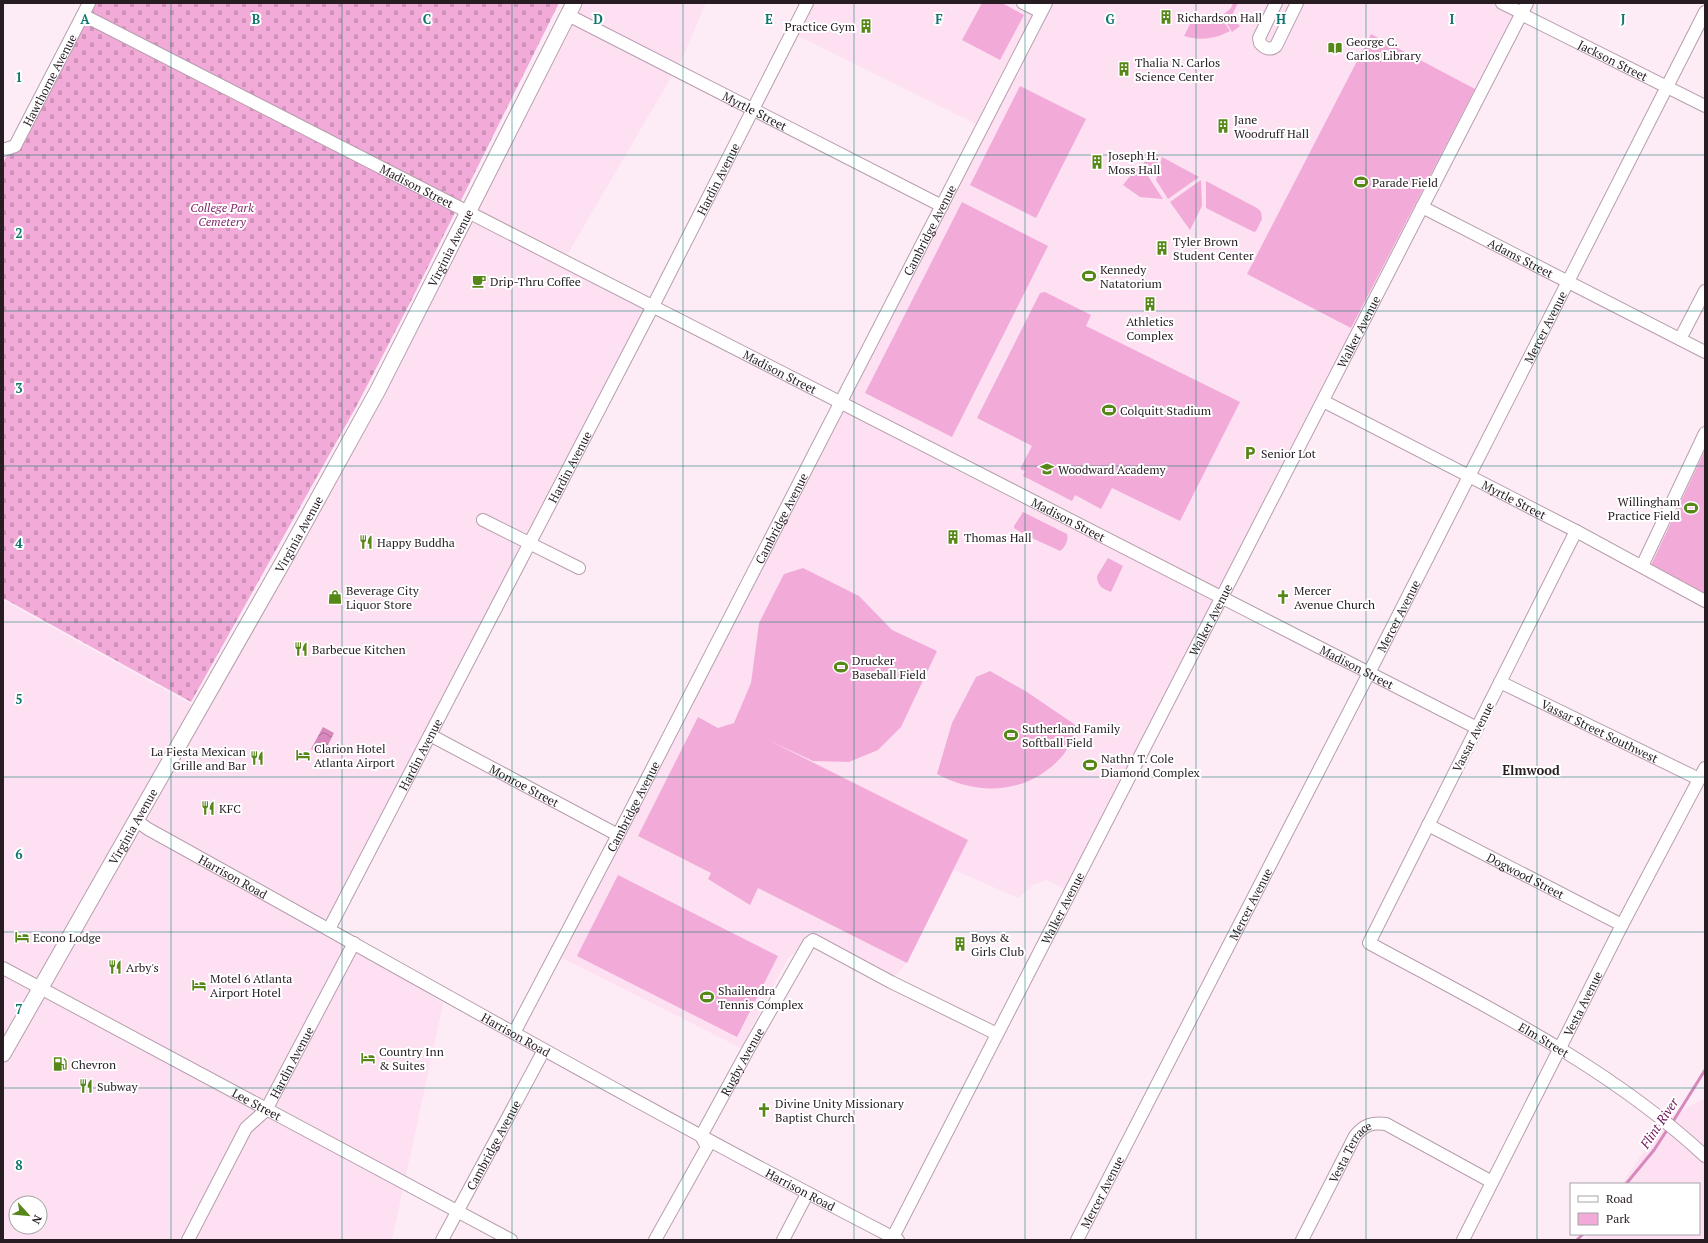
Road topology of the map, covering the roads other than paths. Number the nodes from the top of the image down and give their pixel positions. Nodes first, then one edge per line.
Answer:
1 (89, 3) edge
2 (807, 3) edge
3 (1023, 3) edge
4 (1276, 3) edge
5 (1297, 3) edge
6 (1502, 3) edge
7 (1527, 3) edge
8 (1044, 8) edge
9 (571, 9) edge
10 (1705, 12) edge
11 (1520, 13) junction
12 (83, 15) junction
13 (1667, 86) junction
14 (1705, 106) edge
15 (753, 110) junction
16 (3, 150) edge
17 (942, 206) junction
18 (1422, 207) junction
19 (469, 212) junction
20 (1568, 282) junction
21 (1705, 291) edge
22 (653, 306) junction
23 (1680, 339) junction
24 (1705, 352) edge
25 (1323, 401) junction
26 (841, 402) junction
27 (1705, 433) edge
28 (1469, 476) junction
29 (483, 520) dead end
30 (1576, 531) junction
31 (530, 543) junction
32 (1642, 566) junction
33 (579, 568) dead end
34 (1222, 597) junction
35 (1705, 601) edge
36 (1369, 672) junction
37 (1500, 682) junction
38 (1477, 728) junction
39 (430, 735) junction
40 (1705, 768) edge
41 (1699, 779) junction
42 (137, 821) junction
43 (1428, 825) junction
44 (618, 834) junction
45 (1622, 925) junction
46 (329, 929) junction
47 (354, 943) junction
48 (1369, 943) joint
49 (3, 968) edge
50 (41, 989) junction
51 (514, 1033) junction
52 (997, 1034) junction
53 (1560, 1047) junction
54 (544, 1050) junction
55 (3, 1054) edge
56 (266, 1110) junction
57 (701, 1136) junction
58 (1705, 1156) edge
59 (1492, 1182) junction
60 (807, 1194) junction
61 (458, 1212) junction
62 (896, 1238) edge
63 (188, 1240) edge
64 (442, 1240) edge
65 (511, 1240) edge
66 (655, 1240) edge
67 (783, 1240) edge
68 (1077, 1240) edge
69 (1302, 1240) edge
70 (1463, 1240) edge

1 - 12 street, Hawthorne Avenue
2 - 15 street, Hardin Avenue
3 - 8 street
4 - 5 street
6 - 11 street, Jackson Street
7 - 11 street, Walker Avenue
8 - 17 street, Cambridge Avenue
9 - 15 street, Myrtle Street
9 - 19 main road, Virginia Avenue
10 - 13 street, Mercer Avenue
11 - 13 street, Jackson Street
11 - 18 street, Walker Avenue
12 - 16 street, Hawthorne Avenue
12 - 19 street, Madison Street
13 - 14 street, Jackson Street
13 - 20 street, Mercer Avenue
15 - 17 street, Myrtle Street
15 - 22 street, Hardin Avenue
17 - 26 street, Cambridge Avenue
18 - 20 street, Adams Street
18 - 25 street, Walker Avenue
19 - 22 street, Madison Street
19 - 42 main road, Virginia Avenue
20 - 23 street, Adams Street
20 - 28 street, Mercer Avenue
21 - 23 street
22 - 26 street, Madison Street
22 - 31 street, Hardin Avenue
23 - 24 street, Adams Street
25 - 28 street, Myrtle Street
25 - 34 street, Walker Avenue
26 - 34 street, Madison Street
26 - 44 street, Cambridge Avenue
27 - 32 street
28 - 30 street, Myrtle Street
28 - 36 street, Mercer Avenue
29 - 31 street
30 - 32 street, Myrtle Street
30 - 37 street, Vassar Avenue
31 - 33 street
31 - 39 street, Hardin Avenue
32 - 35 street, Myrtle Street
34 - 36 street, Madison Street
34 - 52 street, Walker Avenue
36 - 38 street, Madison Street
36 - 68 street, Mercer Avenue
37 - 38 street, Vassar Avenue
37 - 41 street, Vassar Street Southwest
38 - 43 street, Vassar Avenue
39 - 44 street, Monroe Street
39 - 46 street, Hardin Avenue
40 - 41 street, Vesta Avenue
41 - 45 street, Vesta Avenue
42 - 46 street, Harrison Road
42 - 50 main road, Virginia Avenue
43 - 45 street, Dogwood Street
43 - 48 street, Vassar Avenue
44 - 51 street, Cambridge Avenue
45 - 53 street, Vesta Avenue
46 - 47 street, Harrison Road
47 - 51 street, Harrison Road
47 - 56 street, Hardin Avenue
48 - 53 street, Elm Street
49 - 50 street, Lee Street
50 - 55 main road, Virginia Avenue
50 - 56 street, Lee Street
51 - 54 street, Harrison Road
52 - 57 street, Rugby Avenue
52 - 62 street, Walker Avenue
53 - 58 street, Elm Street
53 - 59 street, Vesta Avenue
54 - 57 street, Harrison Road
54 - 61 street, Cambridge Avenue
56 - 61 street, Lee Street
56 - 63 street, Hardin Avenue
57 - 60 street, Harrison Road
57 - 66 street
59 - 69 street, Vesta Terrace
59 - 70 street, Vesta Avenue
60 - 62 street, Harrison Road
60 - 67 street
61 - 64 street, Cambridge Avenue
61 - 65 street, Lee Street

